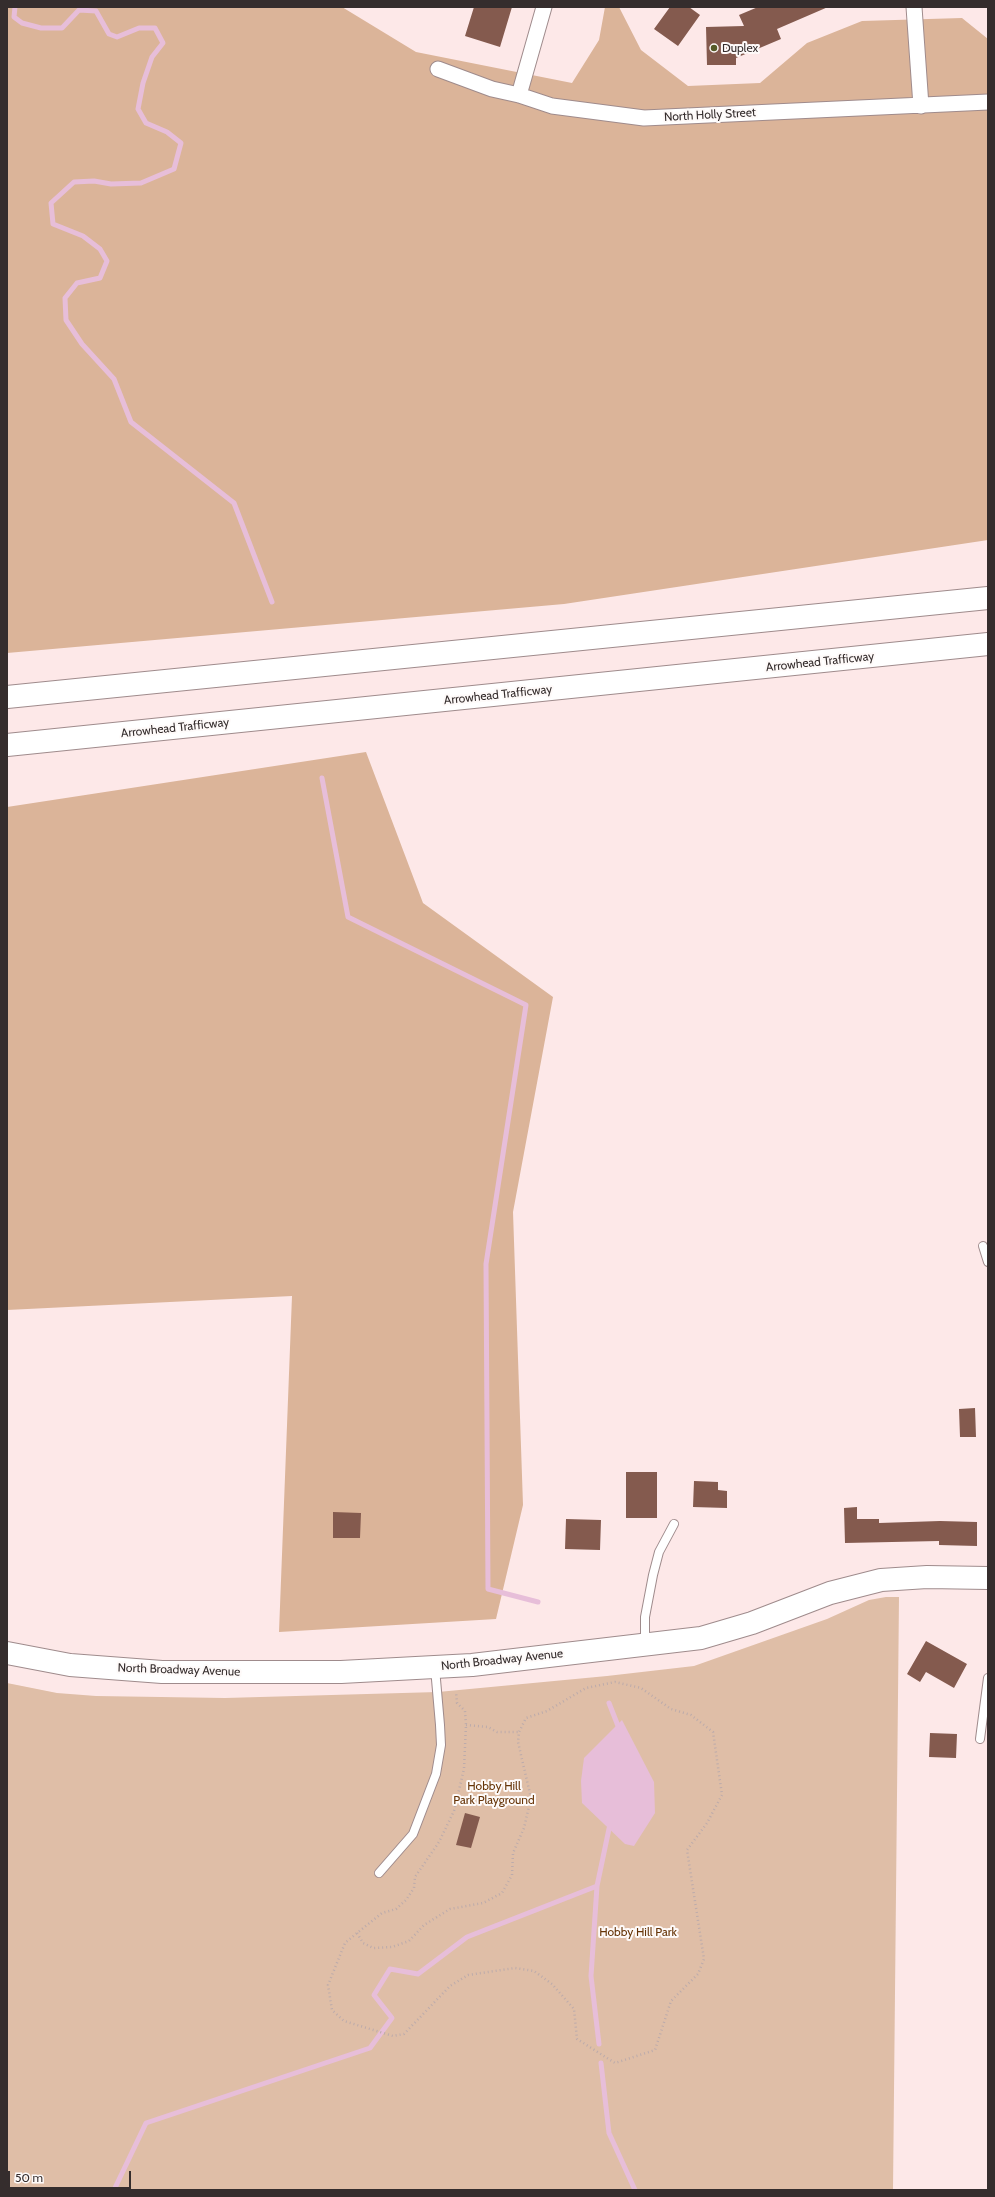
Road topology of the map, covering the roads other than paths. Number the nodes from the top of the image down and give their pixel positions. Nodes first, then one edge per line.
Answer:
1 (544, 7) edge
2 (914, 7) edge
3 (438, 69) dead end
4 (519, 95) junction
5 (988, 102) edge
6 (921, 106) junction
7 (988, 598) edge
8 (988, 644) edge
9 (7, 697) edge
10 (7, 745) edge
11 (983, 1246) dead end
12 (988, 1262) edge
13 (674, 1524) dead end
14 (988, 1578) edge
15 (645, 1645) junction
16 (7, 1653) edge
17 (435, 1667) junction
18 (988, 1678) edge
19 (980, 1738) dead end
20 (379, 1873) dead end

1 - 4 street
2 - 6 street
3 - 4 street, North Holly Street
4 - 6 street, North Holly Street
5 - 6 street, North Holly Street
7 - 9 main road
8 - 10 main road, Arrowhead Trafficway
11 - 12 lane
13 - 15 lane
14 - 15 main road, North Broadway Avenue
15 - 17 main road, North Broadway Avenue
16 - 17 main road, North Broadway Avenue
17 - 20 lane
18 - 19 lane

